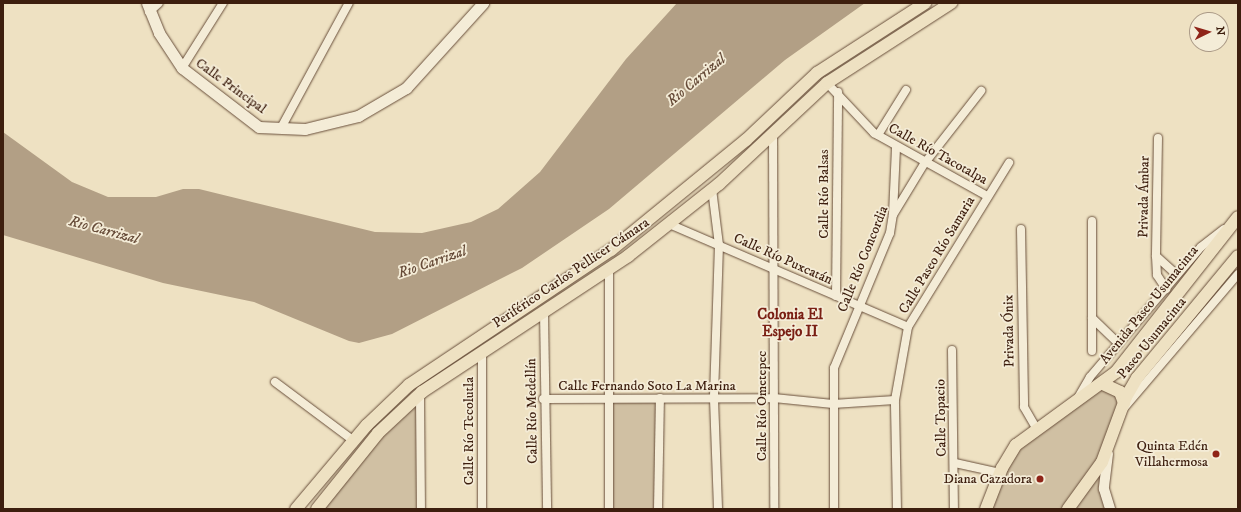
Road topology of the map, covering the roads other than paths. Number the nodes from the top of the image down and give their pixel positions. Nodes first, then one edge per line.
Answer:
1 (159, 3) edge
2 (223, 3) edge
3 (350, 3) edge
4 (483, 3) edge
5 (925, 3) edge
6 (951, 3) edge
7 (148, 8) edge
8 (182, 68) junction
9 (827, 83) junction
10 (906, 90) dead end
11 (981, 91) dead end
12 (838, 92) junction
13 (281, 128) junction
14 (878, 135) junction
15 (773, 136) junction
16 (1158, 138) dead end
17 (896, 147) junction
18 (1008, 163) dead end
19 (924, 164) junction
20 (712, 189) junction
21 (987, 196) junction
22 (893, 215) junction
23 (1237, 219) edge
24 (1092, 221) dead end
25 (669, 224) junction
26 (1021, 229) dead end
27 (718, 244) junction
28 (1156, 256) junction
29 (1238, 256) edge
30 (776, 268) junction
31 (608, 269) junction
32 (1238, 274) edge
33 (1177, 275) junction
34 (1166, 289) junction
35 (836, 296) junction
36 (859, 306) junction
37 (544, 312) junction
38 (1092, 318) junction
39 (908, 327) junction
40 (1118, 344) junction
41 (952, 350) dead end
42 (1092, 351) dead end
43 (482, 352) junction
44 (275, 382) dead end
45 (1103, 384) junction
46 (420, 397) junction
47 (608, 398) junction
48 (660, 398) junction
49 (774, 398) junction
50 (543, 399) junction
51 (714, 399) junction
52 (895, 400) junction
53 (1076, 402) junction
54 (832, 404) junction
55 (1122, 408) junction
56 (1036, 428) junction
57 (354, 441) junction
58 (1110, 441) junction
59 (955, 463) junction
60 (1000, 473) junction
61 (296, 509) edge
62 (317, 509) edge
63 (421, 509) edge
64 (482, 509) edge
65 (547, 509) edge
66 (609, 509) edge
67 (658, 509) edge
68 (718, 509) edge
69 (774, 509) edge
70 (834, 509) edge
71 (897, 509) edge
72 (954, 509) edge
73 (986, 509) edge
74 (1068, 509) edge
75 (1110, 509) edge

1 - 7 street
2 - 8 street
3 - 13 street
4 - 13 main road, Calle Principal
5 - 57 main road, Periférico Carlos Pellicer Cámara
6 - 9 main road, Periférico Carlos Pellicer Cámara
7 - 8 main road, Calle Principal
8 - 13 main road, Calle Principal
9 - 12 street, Calle Río Tacotalpa
9 - 15 main road, Periférico Carlos Pellicer Cámara
10 - 14 street
11 - 19 street, Calle Río Concordia
12 - 14 street, Calle Río Tacotalpa
12 - 35 street, Calle Río Balsas
14 - 17 street, Calle Río Tacotalpa
15 - 20 main road, Periférico Carlos Pellicer Cámara
15 - 30 street, Calle Río Ometepec
16 - 28 street, Privada Ámbar
17 - 19 street, Calle Río Tacotalpa
17 - 22 street
18 - 21 street, Calle Paseo Río Samaria
19 - 21 street, Calle Río Tacotalpa
19 - 22 street, Calle Río Concordia
20 - 25 main road, Periférico Carlos Pellicer Cámara
20 - 27 street
21 - 39 street, Calle Paseo Río Samaria
22 - 36 street, Calle Río Concordia
23 - 33 street
23 - 45 main road, Avenida Paseo Usumacinta
24 - 38 street
25 - 27 street, Calle Río Puxcatán
25 - 31 main road, Periférico Carlos Pellicer Cámara
26 - 56 street, Privada Ónix
27 - 30 street, Calle Río Puxcatán
27 - 51 street
28 - 33 street, Privada Ámbar
28 - 34 street, Privada Ámbar
29 - 55 main road, Paseo Usumacinta
30 - 35 street, Calle Río Puxcatán
30 - 49 street, Calle Río Ometepec
31 - 37 main road, Periférico Carlos Pellicer Cámara
31 - 47 street
32 - 55 street
33 - 34 street
34 - 40 street
35 - 36 street, Calle Río Puxcatán
36 - 39 street, Calle Río Puxcatán
36 - 54 street, Calle Río Concordia
37 - 43 main road, Periférico Carlos Pellicer Cámara
37 - 50 street, Calle Río Medellín
38 - 40 street
38 - 42 street
39 - 52 street, Calle Paseo Río Samaria
40 - 53 street
41 - 59 street, Calle Topacio
43 - 46 main road, Periférico Carlos Pellicer Cámara
43 - 64 street, Calle Río Tecolutla
44 - 57 street
45 - 53 main road, Avenida Paseo Usumacinta
45 - 55 main road
46 - 62 main road, Periférico Carlos Pellicer Cámara
46 - 63 street
47 - 48 street, Calle Fernando Soto La Marina
47 - 50 street, Calle Fernando Soto La Marina
47 - 66 street
48 - 51 street, Calle Fernando Soto La Marina
48 - 67 street
49 - 51 street, Calle Fernando Soto La Marina
49 - 54 street, Calle Fernando Soto La Marina
49 - 69 street, Calle Río Ometepec
50 - 65 street, Calle Río Medellín
51 - 68 street
52 - 54 street, Calle Fernando Soto La Marina
52 - 71 street, Calle Paseo Río Samaria
53 - 56 main road, Avenida Paseo Usumacinta
54 - 70 street, Calle Río Concordia
55 - 58 main road, Paseo Usumacinta
56 - 60 main road, Avenida Paseo Usumacinta
57 - 61 main road, Periférico Carlos Pellicer Cámara
58 - 74 main road, Paseo Usumacinta
58 - 75 street
59 - 60 street
59 - 72 street, Calle Topacio
60 - 73 main road, Avenida Paseo Usumacinta

